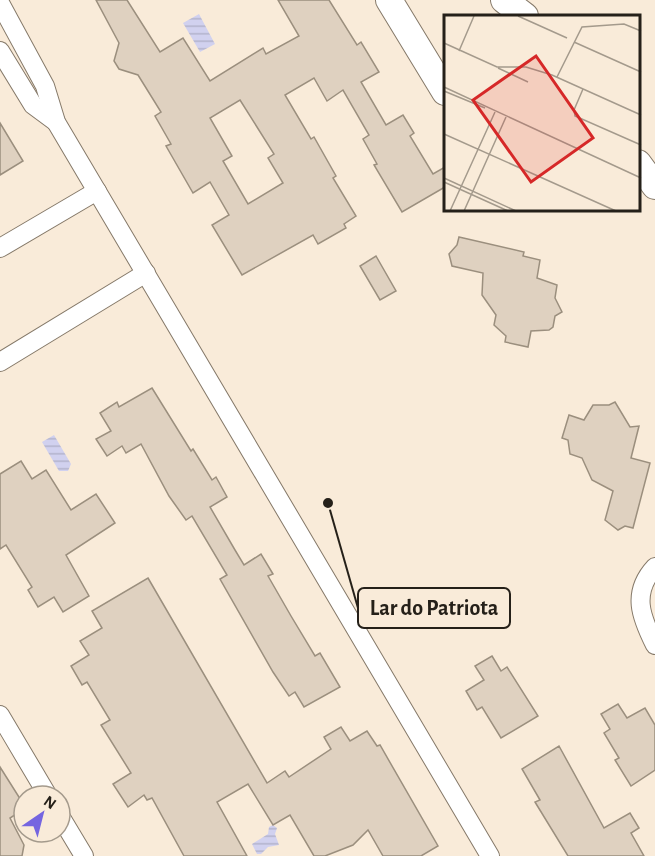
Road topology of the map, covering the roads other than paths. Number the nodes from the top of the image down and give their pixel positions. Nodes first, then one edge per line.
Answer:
1 (388, 0) edge
2 (504, 0) edge
3 (0, 3) edge
4 (524, 15) edge
5 (0, 51) edge
6 (444, 90) edge
7 (56, 122) junction
8 (640, 164) edge
9 (655, 186) edge
10 (97, 191) junction
11 (0, 248) edge
12 (146, 273) junction
13 (0, 362) edge
14 (655, 567) edge
15 (655, 645) edge
16 (0, 715) edge
17 (41, 784) edge
18 (72, 836) edge
19 (84, 856) edge
20 (490, 856) edge

1 - 6 street
2 - 4 street
3 - 7 street
5 - 7 street
7 - 10 street
8 - 9 street
10 - 11 street
10 - 12 street
12 - 13 street
12 - 20 street
14 - 15 street
16 - 17 street
18 - 19 street

